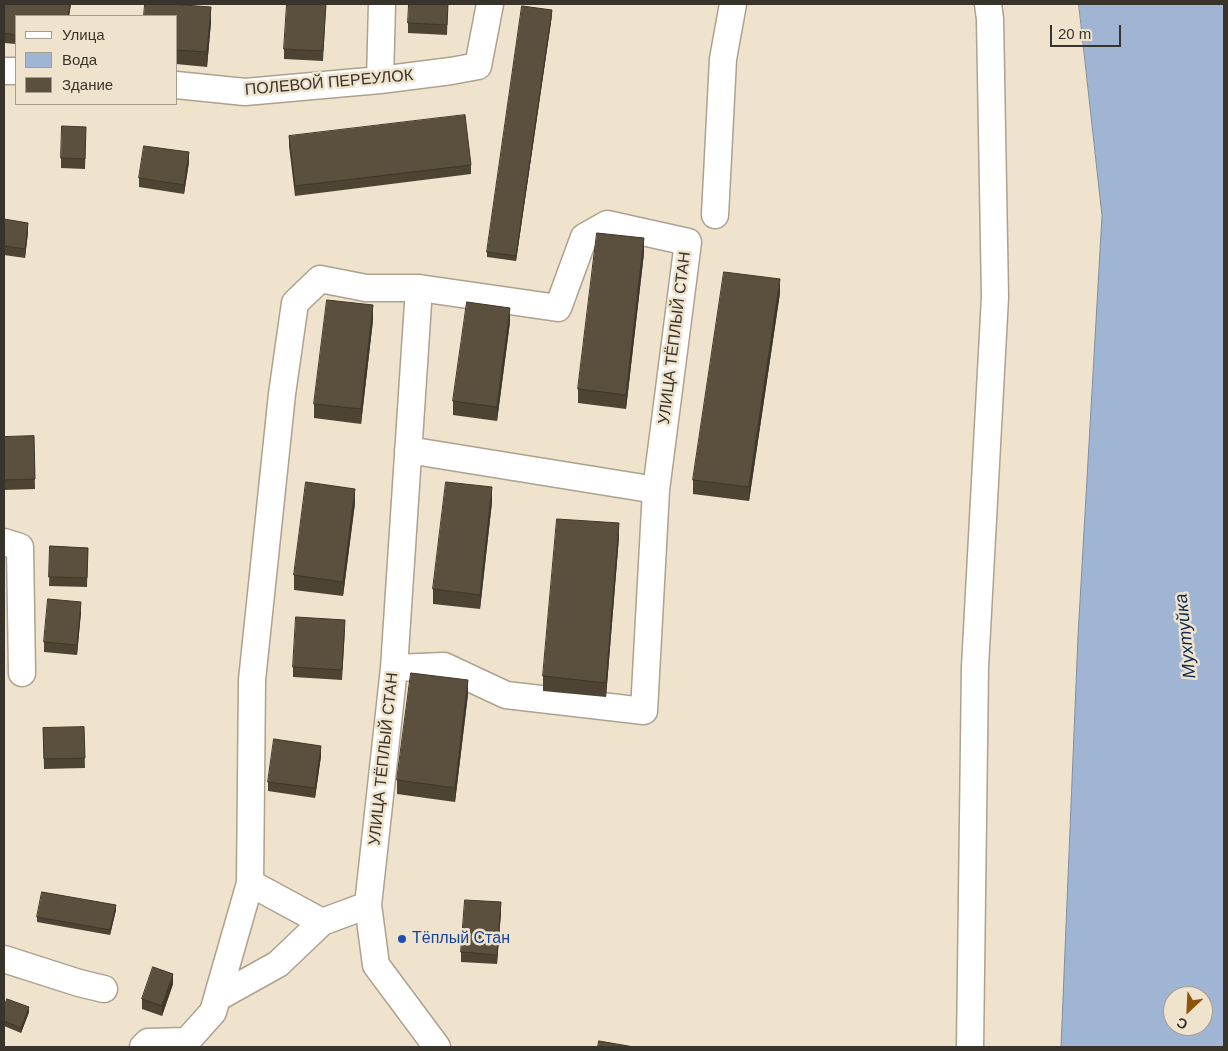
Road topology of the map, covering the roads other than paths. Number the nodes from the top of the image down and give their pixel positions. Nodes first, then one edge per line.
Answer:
1 (382, 4) edge
2 (490, 4) edge
3 (734, 4) edge
4 (988, 4) edge
5 (380, 80) junction
6 (178, 85) edge
7 (715, 215) dead end
8 (419, 288) junction
9 (408, 450) junction
10 (656, 490) junction
11 (4, 542) edge
12 (394, 668) junction
13 (22, 673) dead end
14 (250, 883) junction
15 (368, 904) junction
16 (322, 922) junction
17 (4, 959) edge
18 (104, 989) dead end
19 (217, 998) junction
20 (143, 1047) edge
21 (437, 1047) edge
22 (970, 1047) edge

1 - 5 street
2 - 5 street, ПОЛЕВОЙ ПЕРЕУЛОК
3 - 7 street
4 - 22 street
5 - 6 street, ПОЛЕВОЙ ПЕРЕУЛОК
8 - 9 street, УЛИЦА ТЁПЛЫЙ СТАН
8 - 10 street, УЛИЦА ТЁПЛЫЙ СТАН
8 - 14 street
9 - 10 street
9 - 12 street, УЛИЦА ТЁПЛЫЙ СТАН
10 - 12 street
11 - 13 street
12 - 15 street, УЛИЦА ТЁПЛЫЙ СТАН
14 - 16 street
14 - 19 street
15 - 16 street
15 - 21 street, УЛИЦА ТЁПЛЫЙ СТАН
16 - 19 street
17 - 18 street
19 - 20 street

